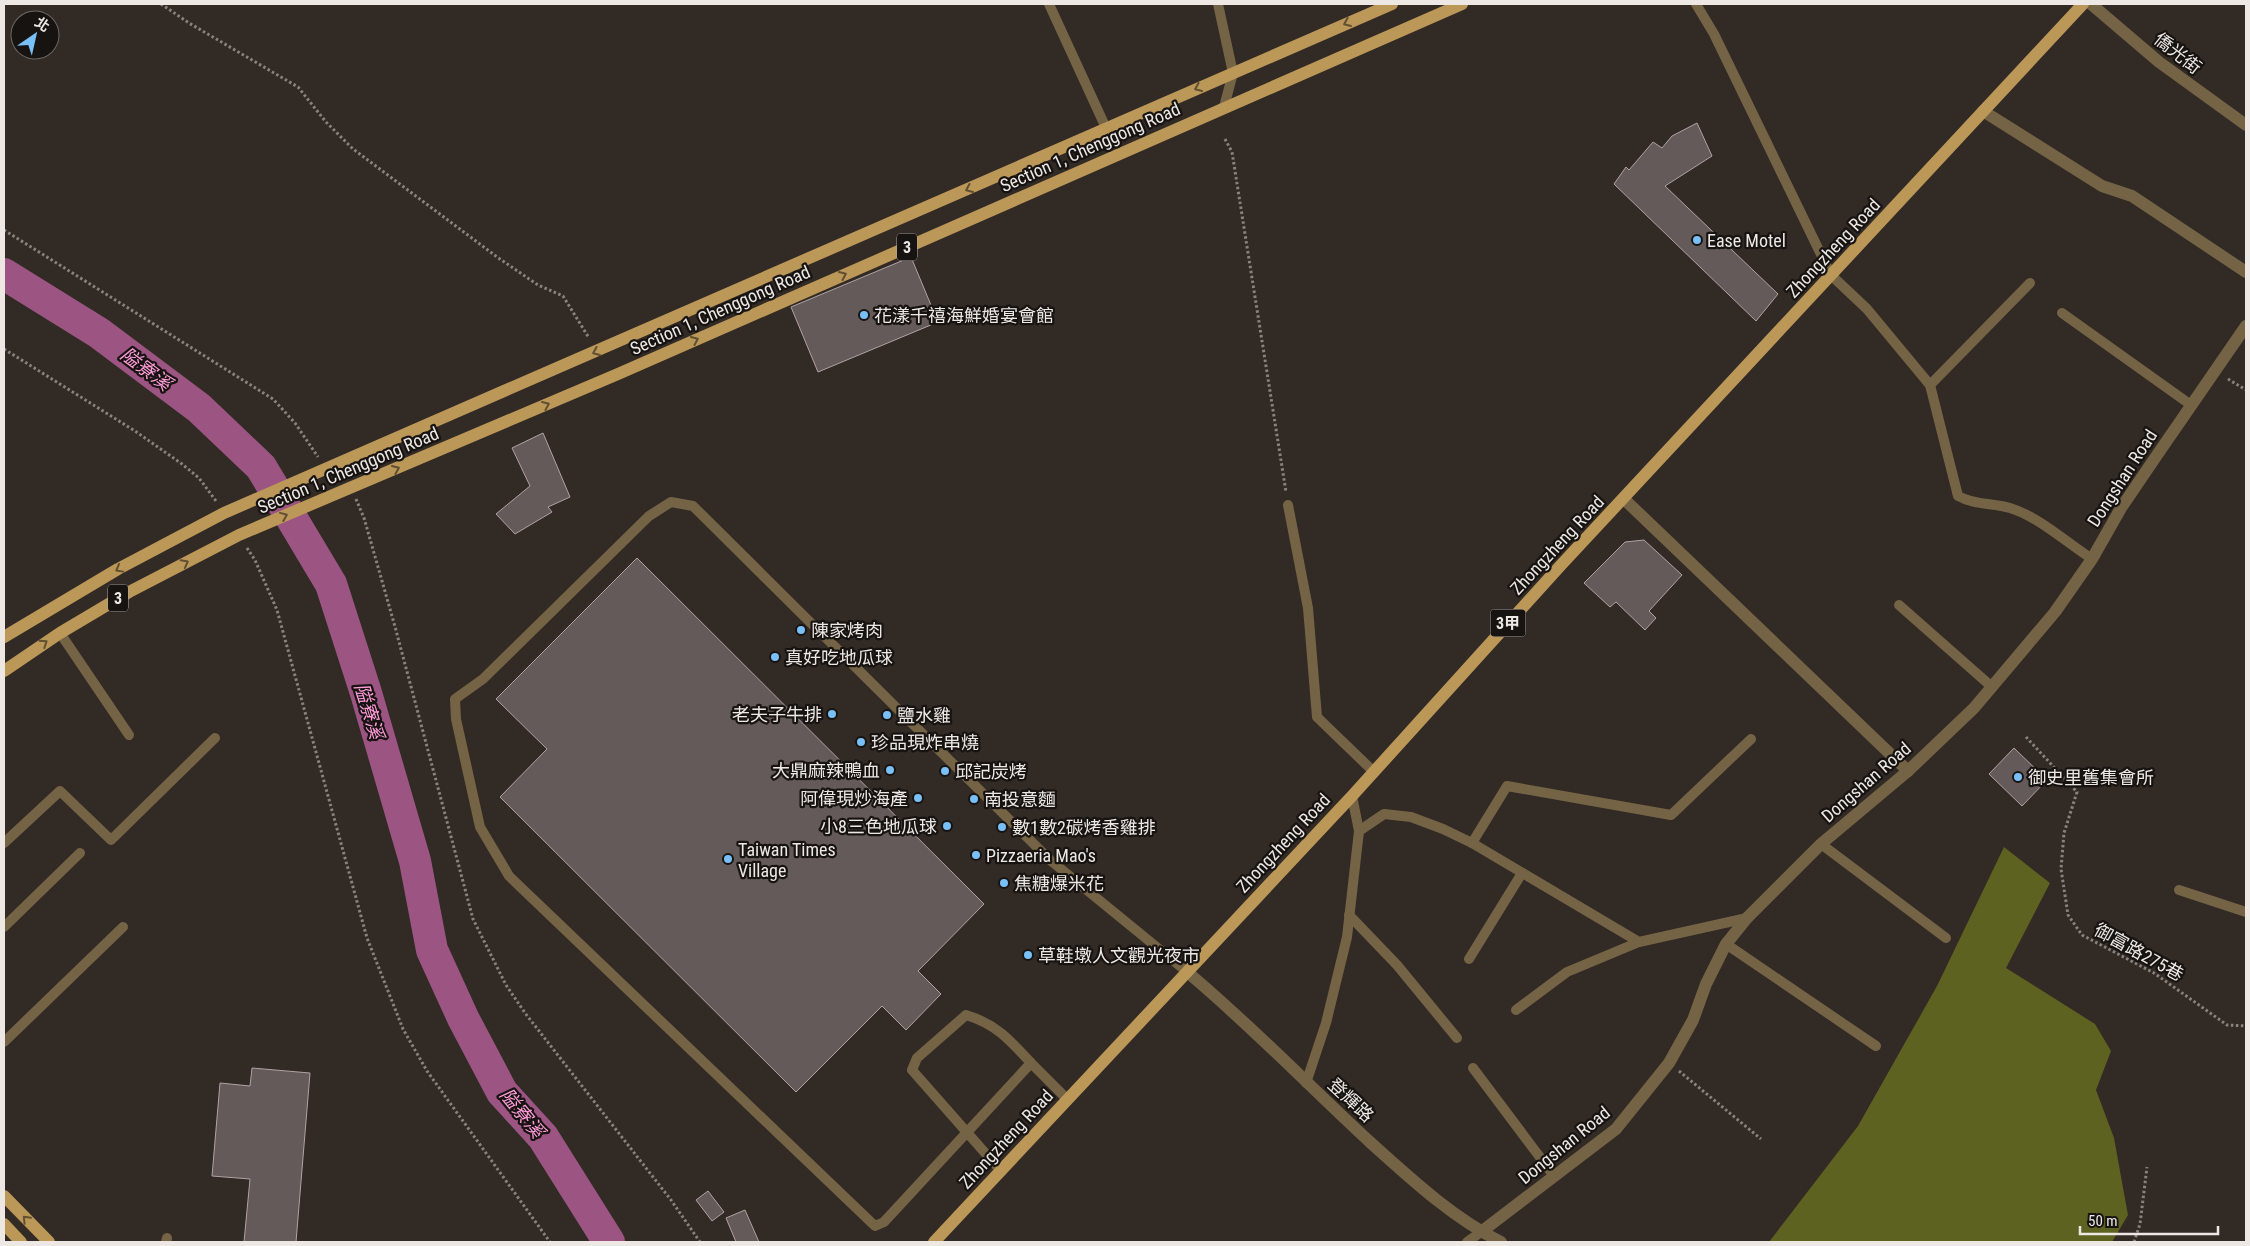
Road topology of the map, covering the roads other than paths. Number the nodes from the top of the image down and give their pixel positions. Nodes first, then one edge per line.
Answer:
1 (1050, 4) edge
2 (1218, 4) edge
3 (1392, 4) edge
4 (1462, 4) edge
5 (1696, 4) edge
6 (2083, 4) edge
7 (2091, 4) edge
8 (1233, 73) junction
9 (1224, 107) junction
10 (1983, 111) junction
11 (2246, 125) edge
12 (1106, 128) junction
13 (2246, 272) edge
14 (1831, 275) junction
15 (2030, 283) dead end
16 (2062, 313) dead end
17 (2246, 326) edge
18 (1930, 385) junction
19 (2191, 405) junction
20 (1624, 500) junction
21 (1288, 505) road end
22 (2092, 559) junction
23 (1899, 605) dead end
24 (60, 633) junction
25 (4, 637) edge
26 (4, 671) edge
27 (1992, 687) junction
28 (129, 735) dead end
29 (215, 738) dead end
30 (1751, 739) dead end
31 (1908, 771) junction
32 (1374, 772) junction
33 (1352, 796) junction
34 (1359, 831) junction
35 (4, 843) edge
36 (1472, 843) junction
37 (1821, 844) junction
38 (80, 853) dead end
39 (1522, 873) junction
40 (2179, 890) dead end
41 (2246, 912) edge
42 (1349, 915) junction
43 (1747, 918) junction
44 (4, 927) edge
45 (123, 927) dead end
46 (1946, 938) dead end
47 (1639, 942) junction
48 (1726, 944) junction
49 (1469, 959) dead end
50 (1186, 971) junction
51 (1516, 1010) dead end
52 (1457, 1038) dead end
53 (4, 1042) edge
54 (1876, 1046) dead end
55 (1031, 1063) junction
56 (1473, 1068) dead end
57 (1306, 1083) junction
58 (1067, 1100) junction
59 (968, 1133) junction
60 (1001, 1171) junction
61 (1554, 1176) junction
62 (4, 1196) edge
63 (4, 1224) edge
64 (1482, 1232) junction
65 (21, 1242) edge
66 (49, 1242) edge
67 (934, 1242) edge
68 (1467, 1242) edge
69 (1501, 1242) edge

1 - 12 lane
2 - 8 lane
3 -> 8 main road, Section 1, Chenggong Road / 3
4 - 9 main road, Section 1, Chenggong Road / 3
5 - 14 lane
6 - 10 main road, Zhongzheng Road / 3甲
7 - 11 street, 僑光街
8 - 9 lane
8 -> 12 main road, Section 1, Chenggong Road / 3
24 -> 9 main road, Section 1, Chenggong Road / 3
10 - 13 street
10 - 14 main road, Zhongzheng Road / 3甲
12 -> 25 main road, Section 1, Chenggong Road / 3
14 - 18 lane
14 - 20 main road, Zhongzheng Road / 3甲
15 - 18 lane
16 - 19 lane
17 - 19 street, Dongshan Road
18 - 22 lane
19 - 22 street, Dongshan Road
20 - 31 street
20 - 32 main road, Zhongzheng Road / 3甲
21 - 32 lane
22 - 27 street, Dongshan Road
23 - 27 lane
26 -> 24 main road, Section 1, Chenggong Road / 3
24 - 28 lane
27 - 31 street, Dongshan Road
29 - 35 lane
30 - 36 lane
31 - 37 street, Dongshan Road
32 - 33 main road, Zhongzheng Road / 3甲
33 - 34 lane
33 - 50 main road, Zhongzheng Road / 3甲
34 - 36 lane
34 - 42 lane
36 - 39 lane
37 - 43 street, Dongshan Road
37 - 46 lane
38 - 44 lane
39 - 47 lane
39 - 49 lane
40 - 41 lane
42 - 52 lane
42 - 57 lane
43 - 47 lane
43 - 48 street, Dongshan Road
45 - 53 lane
47 - 51 lane
48 - 54 lane
48 - 61 street, Dongshan Road
50 - 57 street, 登輝路
50 - 58 main road, Zhongzheng Road / 3甲
50 - 59 lane
55 - 58 lane
55 - 59 lane
55 - 59 lane
56 - 61 lane
57 - 64 street, 登輝路
58 - 60 main road, Zhongzheng Road / 3甲
59 - 60 lane
60 - 67 main road, Zhongzheng Road / 3甲
61 - 64 street, Dongshan Road
66 -> 62 main road
63 - 65 main road
64 - 68 lane
64 - 69 street, 登輝路

